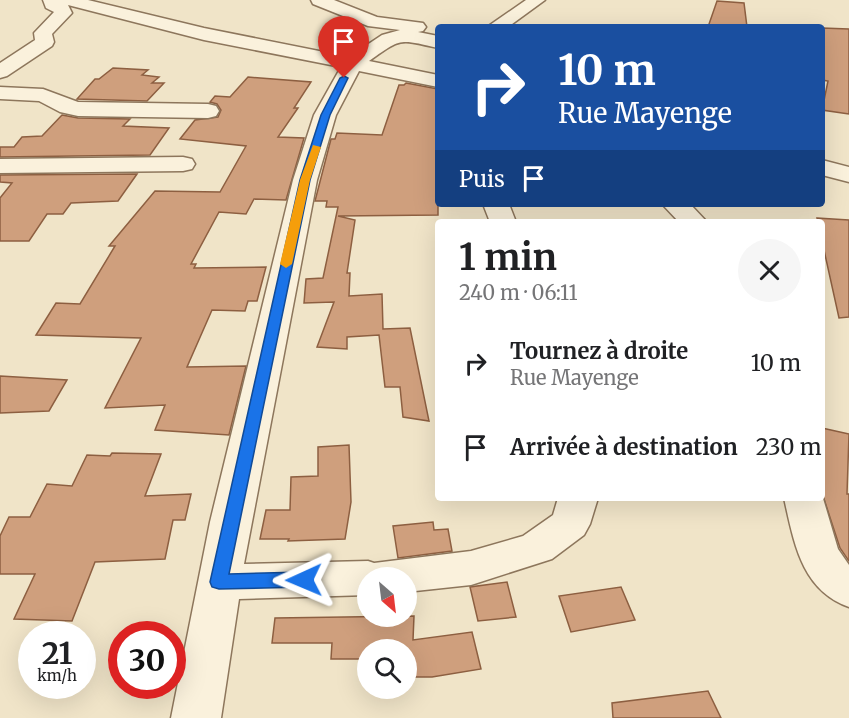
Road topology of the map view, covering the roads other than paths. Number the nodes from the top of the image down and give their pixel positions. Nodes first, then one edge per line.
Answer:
1 (51, 0) edge
2 (67, 0) edge
3 (319, 0) edge
4 (537, 0) edge
5 (501, 24) edge
6 (435, 28) edge
7 (435, 41) edge
8 (353, 63) junction
9 (0, 72) edge
10 (435, 80) edge
11 (0, 93) edge
12 (208, 111) dead end
13 (183, 164) dead end
14 (0, 166) edge
15 (825, 168) edge
16 (849, 175) edge
17 (678, 207) edge
18 (691, 219) edge
19 (577, 501) edge
20 (805, 501) edge
21 (417, 574) edge
22 (357, 578) edge
23 (219, 582) junction
24 (845, 587) edge
25 (196, 718) edge

1 - 9 street
2 - 8 street
3 - 6 street
4 - 5 street
7 - 8 street
8 - 10 street
8 - 23 street
11 - 12 street
13 - 14 street
15 - 16 street
17 - 18 street
19 - 21 street
20 - 24 street
22 - 23 street
23 - 25 street

